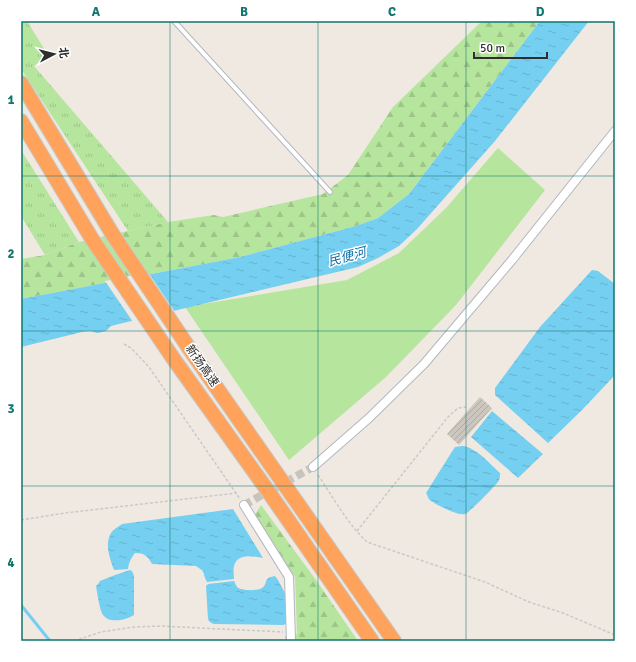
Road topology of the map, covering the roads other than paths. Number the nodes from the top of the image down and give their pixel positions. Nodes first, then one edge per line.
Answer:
1 (174, 21) edge
2 (21, 84) edge
3 (21, 121) edge
4 (615, 131) edge
5 (330, 192) dead end
6 (313, 466) tunnel mouth
7 (244, 505) road end
8 (291, 641) edge
9 (372, 641) edge
10 (394, 641) edge

1 - 5 lane
2 - 10 highway, 新扬高速
3 - 9 highway, 新扬高速
4 - 6 street
7 - 8 street

